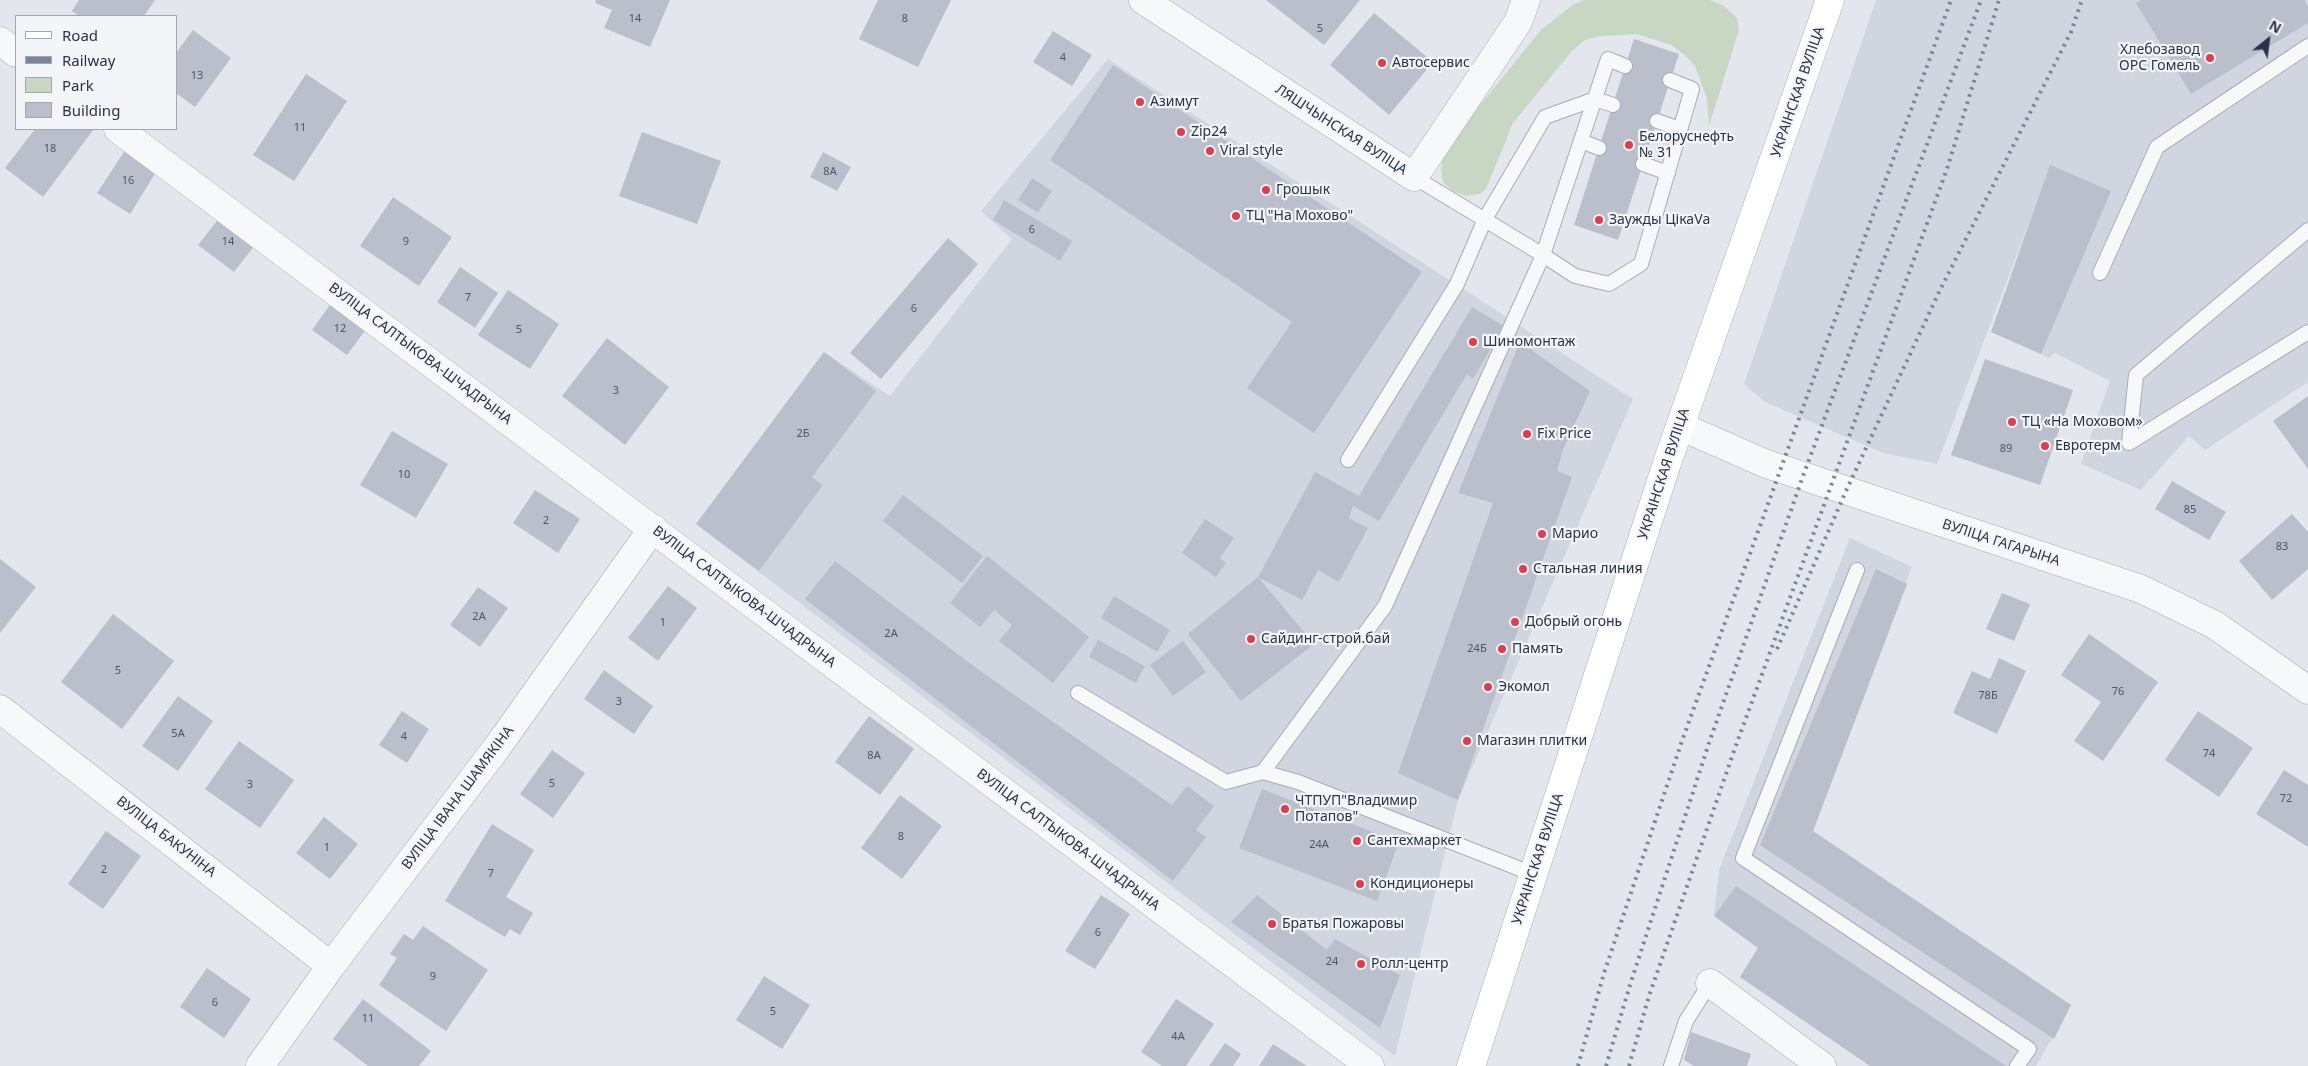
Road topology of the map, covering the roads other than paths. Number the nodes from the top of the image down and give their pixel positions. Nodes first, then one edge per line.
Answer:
1 (1142, 0) edge
2 (1526, 0) edge
3 (1830, 0) edge
4 (0, 41) edge
5 (2308, 46) edge
6 (15, 52) edge
7 (1626, 66) dead end
8 (1670, 80) dead end
9 (1595, 99) junction
10 (1613, 105) dead end
11 (1657, 121) dead end
12 (1680, 129) junction
13 (119, 130) edge
14 (1581, 141) junction
15 (1600, 148) dead end
16 (1643, 164) dead end
17 (1668, 173) junction
18 (1414, 177) junction
19 (1485, 219) junction
20 (2308, 230) edge
21 (1543, 255) junction
22 (2100, 273) dead end
23 (2308, 332) edge
24 (1680, 426) junction
25 (1348, 460) dead end
26 (653, 528) junction
27 (1856, 570) dead end
28 (2308, 690) edge
29 (1078, 693) dead end
30 (0, 709) edge
31 (1264, 772) junction
32 (1533, 874) junction
33 (331, 966) junction
34 (1710, 983) joint
35 (260, 1066) edge
36 (1370, 1066) edge
37 (1470, 1066) edge
38 (1671, 1066) edge
39 (1822, 1066) edge
40 (2017, 1066) edge

1 - 18 street, ЛЯШЧЫНСКАЯ ВУЛІЦА
2 - 18 street, ЛЯШЧЫНСКАЯ ВУЛІЦА
3 - 24 main road, УКРАІНСКАЯ ВУЛІЦА
4 - 6 street
5 - 22 lane
7 - 9 lane
8 - 12 lane
9 - 10 lane
9 - 14 lane
9 - 19 lane
11 - 12 lane
12 - 17 lane
13 - 26 street, ВУЛІЦА САЛТЫКОВА-ШЧАДРЫНА
14 - 15 lane
14 - 21 lane
16 - 17 lane
17 - 21 lane
18 - 19 lane
19 - 21 lane
19 - 25 lane
20 - 23 lane
21 - 31 lane
24 - 28 street, ВУЛІЦА ГАГАРЫНА
24 - 32 main road, УКРАІНСКАЯ ВУЛІЦА
26 - 33 street, ВУЛІЦА ІВАНА ШАМЯКІНА
26 - 36 street, ВУЛІЦА САЛТЫКОВА-ШЧАДРЫНА
27 - 40 lane
29 - 31 lane
30 - 33 street, ВУЛІЦА БАКУНІНА
31 - 32 lane
32 - 37 main road, УКРАІНСКАЯ ВУЛІЦА
33 - 35 street, ВУЛІЦА ІВАНА ШАМЯКІНА
34 - 38 lane
34 - 39 street

